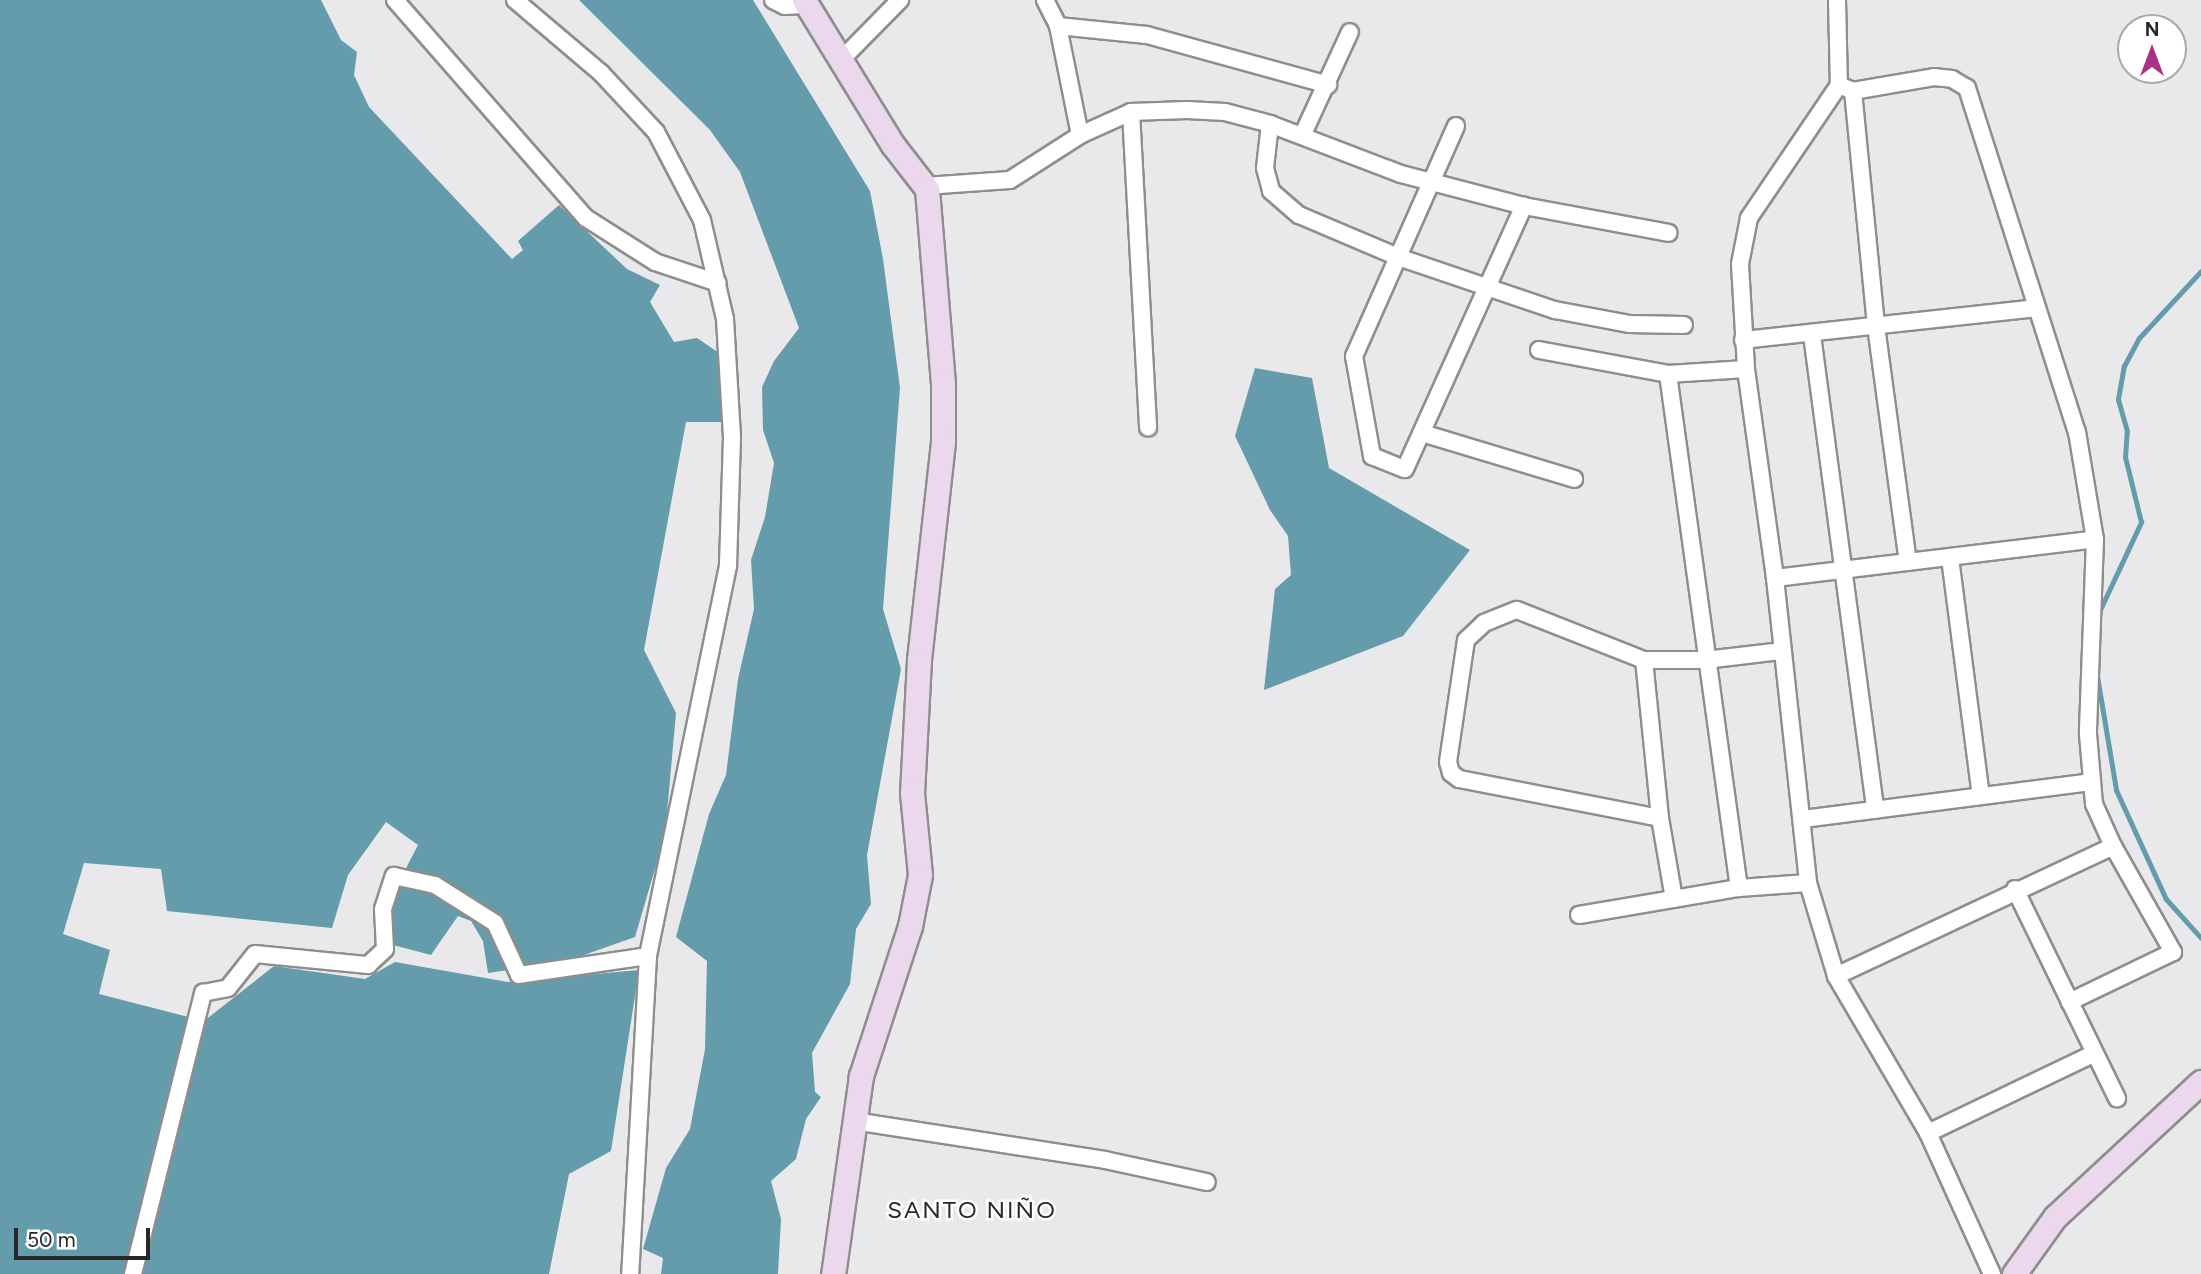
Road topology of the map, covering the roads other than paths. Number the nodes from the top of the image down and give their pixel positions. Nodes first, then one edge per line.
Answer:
1 (395, 0) edge
2 (515, 0) edge
3 (773, 0) edge
4 (900, 0) edge
5 (1045, 0) edge
6 (1837, 0) edge
7 (806, 2) edge
8 (1058, 26) junction
9 (1350, 32) dead end
10 (840, 61) junction
11 (1328, 85) junction
12 (1846, 88) junction
13 (1131, 112) junction
14 (1270, 124) junction
15 (1456, 126) dead end
16 (1303, 134) junction
17 (1080, 135) junction
18 (1434, 180) junction
19 (925, 186) junction
20 (1524, 206) junction
21 (1669, 233) dead end
22 (1398, 257) junction
23 (719, 283) junction
24 (1490, 288) junction
25 (2036, 308) junction
26 (1684, 325) dead end
27 (1877, 326) junction
28 (1812, 335) junction
29 (1744, 340) junction
30 (1539, 350) dead end
31 (1746, 369) junction
32 (1668, 374) junction
33 (1148, 428) dead end
34 (1422, 432) junction
35 (1574, 479) dead end
36 (2095, 540) junction
37 (1950, 558) junction
38 (1908, 562) junction
39 (1846, 569) junction
40 (1775, 578) junction
41 (1782, 651) junction
42 (1644, 660) junction
43 (1705, 660) junction
44 (2091, 782) junction
45 (1981, 796) junction
46 (1875, 810) junction
47 (1660, 818) junction
48 (1803, 819) junction
49 (2113, 846) junction
50 (1808, 884) junction
51 (1738, 888) junction
52 (2015, 889) junction
53 (1674, 898) junction
54 (1579, 915) dead end
55 (648, 956) junction
56 (1836, 976) junction
57 (2069, 1002) junction
58 (2093, 1054) junction
59 (2201, 1082) edge
60 (2117, 1098) dead end
61 (854, 1121) junction
62 (1928, 1133) junction
63 (1207, 1182) dead end
64 (133, 1274) edge
65 (630, 1274) edge
66 (833, 1274) edge
67 (1992, 1274) edge
68 (2014, 1274) edge

1 - 23 street
2 - 23 street
3 - 7 street
4 - 10 street
5 - 8 street
6 - 12 street
7 - 10 main road
8 - 11 street
8 - 17 street
9 - 11 street
10 - 19 main road
11 - 16 street
12 - 25 street
12 - 27 street
12 - 29 street
13 - 14 street
13 - 17 street
13 - 33 street
14 - 16 street
14 - 22 street
15 - 18 street
16 - 18 street
17 - 19 street
18 - 20 street
18 - 22 street
19 - 61 main road
20 - 21 street
20 - 24 street
22 - 24 street
22 - 34 street
23 - 55 street
24 - 26 street
24 - 34 street
25 - 27 street
25 - 36 street
27 - 28 street
27 - 38 street
28 - 29 street
28 - 39 street
29 - 31 street
30 - 32 street
31 - 32 street
31 - 40 street
32 - 43 street
34 - 35 street
36 - 37 street
36 - 44 street
37 - 38 street
37 - 45 street
38 - 39 street
39 - 40 street
39 - 46 street
40 - 41 street
41 - 43 street
41 - 48 street
42 - 43 street
42 - 47 street
42 - 47 street
43 - 51 street
44 - 45 street
44 - 49 street
45 - 46 street
46 - 48 street
47 - 53 street
48 - 50 street
49 - 52 street
49 - 57 street
50 - 51 street
50 - 56 street
51 - 53 street
52 - 56 street
52 - 57 street
53 - 54 street
55 - 64 street
55 - 65 street
56 - 62 street
57 - 58 street
58 - 60 street
58 - 62 street
59 - 68 main road
61 - 63 street
61 - 66 main road
62 - 67 street

